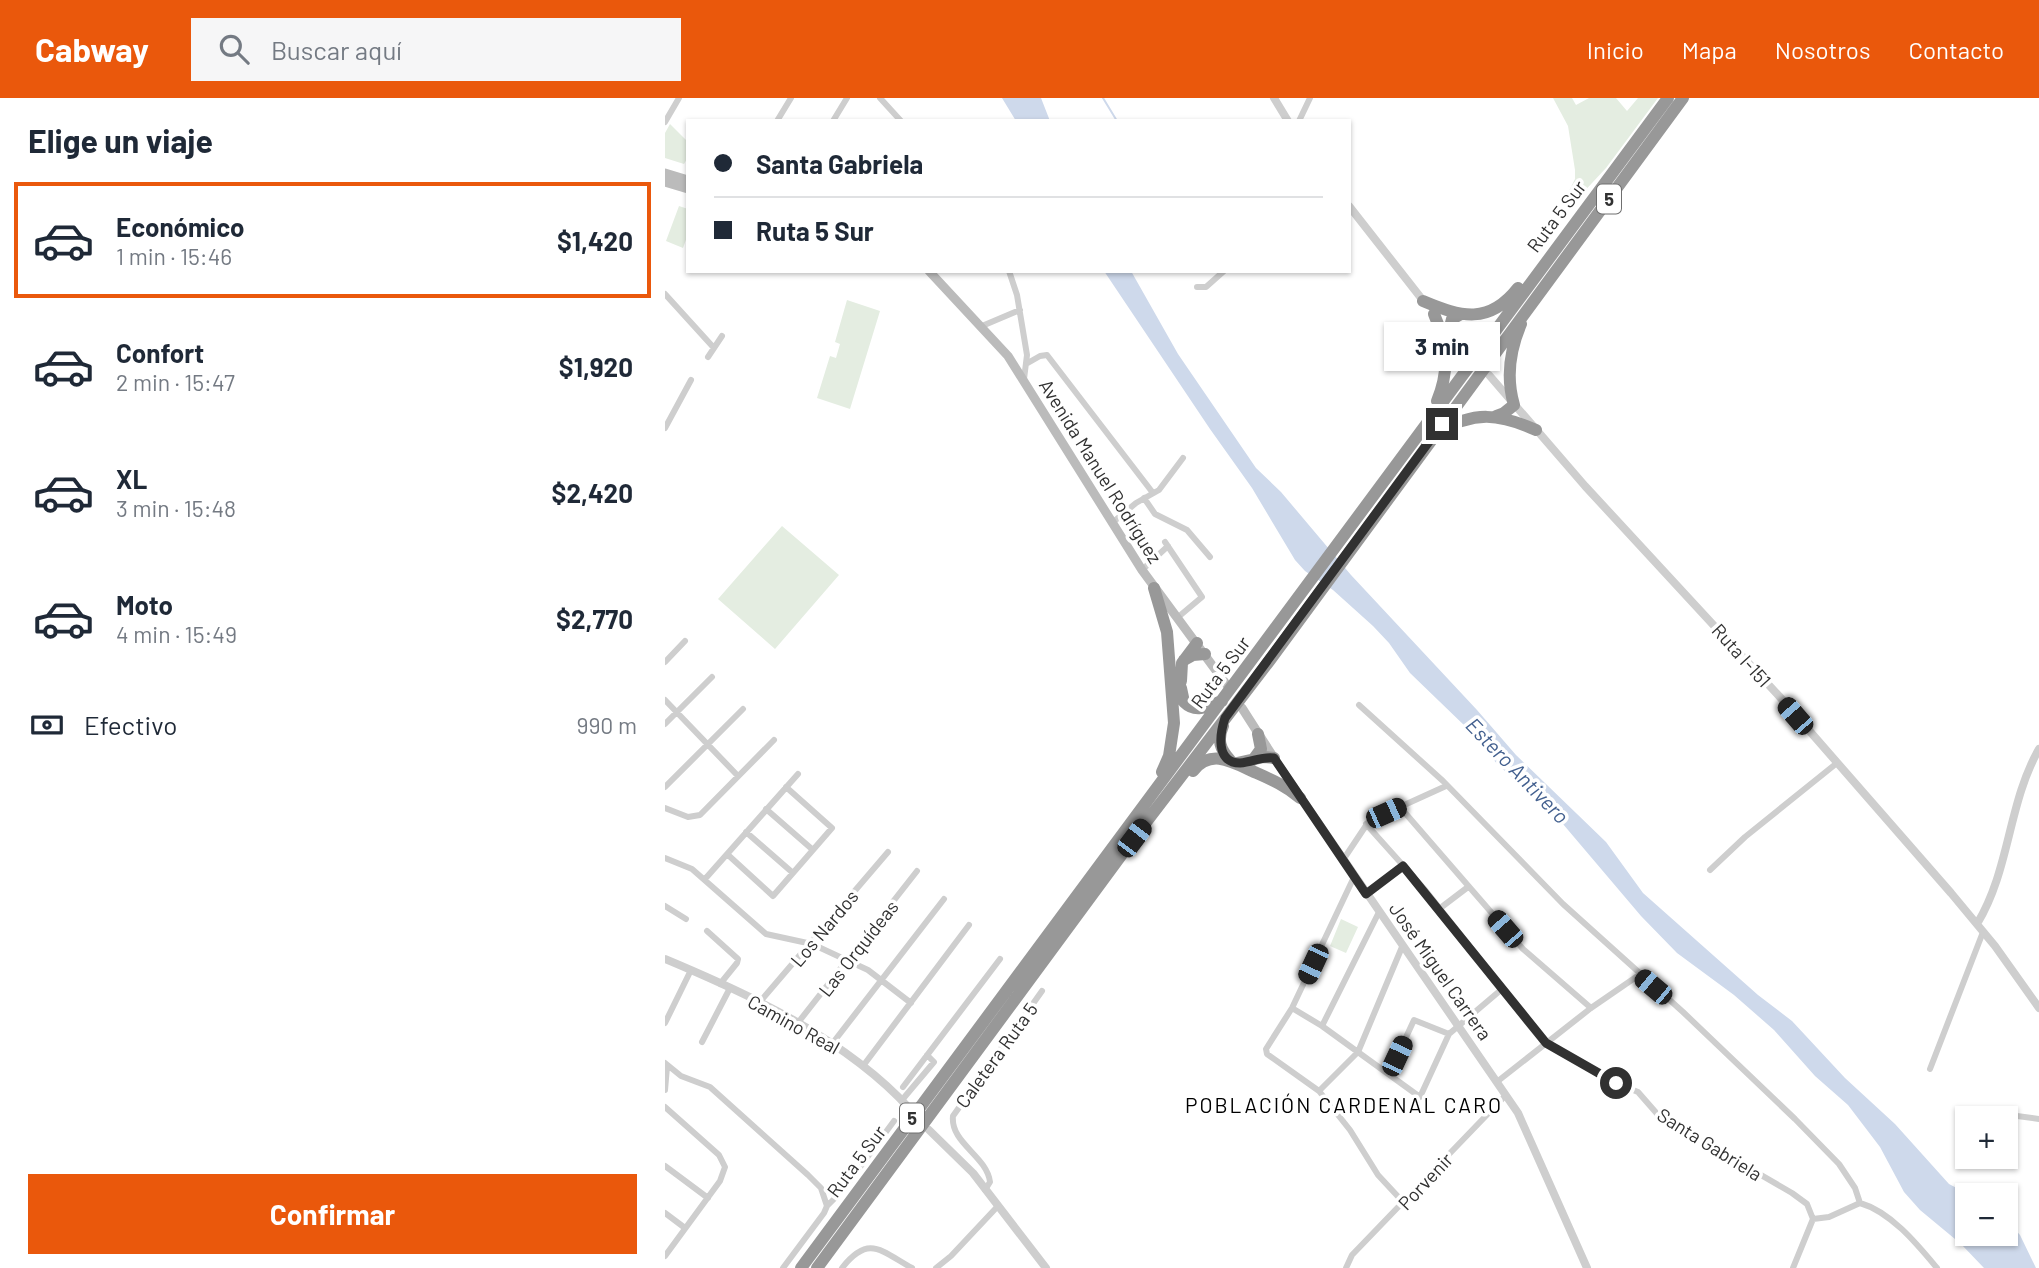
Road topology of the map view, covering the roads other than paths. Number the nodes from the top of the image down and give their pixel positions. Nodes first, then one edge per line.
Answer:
1 (679, 98) edge
2 (791, 98) edge
3 (847, 98) edge
4 (880, 98) edge
5 (1274, 98) edge
6 (1310, 98) edge
7 (1668, 98) edge
8 (1683, 98) edge
9 (778, 119) edge
10 (834, 119) edge
11 (898, 119) edge
12 (1287, 119) edge
13 (1301, 119) edge
14 (665, 122) edge
15 (665, 173) edge
16 (686, 179) edge
17 (665, 182) edge
18 (686, 189) edge
19 (1351, 209) edge
20 (1567, 233) junction
21 (924, 273) edge
22 (931, 273) edge
23 (1010, 273) edge
24 (1222, 273) edge
25 (939, 282) junction
26 (1197, 288) dead end
27 (665, 294) edge
28 (1534, 299) junction
29 (1423, 301) junction
30 (1020, 310) junction
31 (1434, 314) junction
32 (1461, 314) junction
33 (982, 326) junction
34 (1449, 331) junction
35 (722, 336) dead end
36 (714, 348) junction
37 (1025, 349) junction
38 (1470, 354) dead end
39 (708, 357) dead end
40 (1026, 364) junction
41 (1016, 367) junction
42 (1489, 375) dead end
43 (1024, 379) junction
44 (691, 380) dead end
45 (1514, 405) junction
46 (1496, 416) junction
47 (665, 428) edge
48 (1424, 428) junction
49 (1536, 430) junction
50 (1428, 442) junction
51 (1183, 458) dead end
52 (1153, 493) junction
53 (1144, 498) junction
54 (1112, 523) junction
55 (1362, 523) junction
56 (1210, 556) dead end
57 (1142, 570) junction
58 (1154, 588) junction
59 (1177, 618) junction
60 (685, 641) dead end
61 (1197, 643) junction
62 (1205, 654) junction
63 (1170, 657) junction
64 (1183, 660) junction
65 (665, 662) edge
66 (712, 677) dead end
67 (1226, 684) dead end
68 (665, 700) edge
69 (1222, 700) junction
70 (1359, 705) dead end
71 (1241, 708) dead end
72 (743, 709) dead end
73 (677, 712) junction
74 (1225, 718) junction
75 (665, 724) edge
76 (1258, 734) junction
77 (774, 740) dead end
78 (708, 743) junction
79 (2039, 749) edge
80 (1274, 758) junction
81 (1233, 762) junction
82 (1837, 763) junction
83 (1251, 765) junction
84 (798, 774) dead end
85 (739, 776) junction
86 (1446, 786) junction
87 (786, 787) junction
88 (665, 788) edge
89 (1300, 798) junction
90 (1143, 806) junction
91 (1400, 807) junction
92 (665, 808) edge
93 (767, 809) junction
94 (1366, 824) junction
95 (746, 832) junction
96 (1134, 838) junction
97 (813, 850) junction
98 (888, 852) dead end
99 (727, 854) junction
100 (665, 858) edge
101 (1343, 860) junction
102 (1403, 866) junction
103 (1710, 870) dead end
104 (918, 871) dead end
105 (793, 873) junction
106 (1354, 877) junction
107 (705, 879) junction
108 (1468, 887) junction
109 (1366, 894) junction
110 (944, 900) dead end
111 (665, 906) edge
112 (1439, 909) junction
113 (1379, 912) junction
114 (686, 919) dead end
115 (1977, 924) junction
116 (969, 925) dead end
117 (707, 931) dead end
118 (1983, 932) junction
119 (812, 943) junction
120 (1402, 947) junction
121 (665, 959) edge
122 (1000, 959) dead end
123 (848, 962) junction
124 (691, 970) junction
125 (1639, 975) junction
126 (882, 980) junction
127 (720, 984) junction
128 (730, 988) junction
129 (1502, 989) junction
130 (1042, 991) dead end
131 (759, 1003) junction
132 (911, 1003) junction
133 (1292, 1008) junction
134 (1591, 1008) junction
135 (2039, 1008) edge
136 (665, 1023) edge
137 (797, 1024) junction
138 (1322, 1026) junction
139 (1458, 1026) junction
140 (1449, 1034) junction
141 (702, 1042) dead end
142 (1546, 1043) junction
143 (832, 1044) junction
144 (1358, 1052) junction
145 (927, 1055) junction
146 (666, 1065) edge
147 (863, 1066) junction
148 (1930, 1069) dead end
149 (1389, 1074) junction
150 (1498, 1081) junction
151 (903, 1087) dead end
152 (665, 1090) edge
153 (1319, 1091) junction
154 (1506, 1094) junction
155 (902, 1100) junction
156 (665, 1107) edge
157 (910, 1109) dead end
158 (2018, 1116) edge
159 (2039, 1119) edge
160 (894, 1121) dead end
161 (929, 1130) dead end
162 (665, 1166) edge
163 (985, 1190) junction
164 (708, 1198) junction
165 (1404, 1203) junction
166 (1860, 1203) junction
167 (827, 1206) junction
168 (997, 1207) junction
169 (665, 1213) edge
170 (1813, 1219) junction
171 (685, 1228) junction
172 (665, 1256) edge
173 (783, 1268) edge
174 (801, 1268) edge
175 (817, 1268) edge
176 (842, 1268) edge
177 (912, 1268) edge
178 (936, 1268) edge
179 (1046, 1268) edge
180 (1346, 1268) edge
181 (1587, 1268) edge
182 (1793, 1268) edge
183 (1937, 1268) edge

1 - 14 street
2 - 9 street
3 - 10 street
4 - 11 street
5 - 12 street
6 - 13 street
7 - 20 highway, Ruta 5 Sur / 5
8 - 28 highway, Ruta 5 Sur / 5
15 - 16 main road
17 - 18 main road
19 - 29 street
20 - 32 highway
20 - 48 highway, Ruta 5 Sur / 5
21 - 25 main road, Avenida Manuel Rodríguez
22 - 25 main road, Avenida Manuel Rodríguez
23 - 30 street
24 - 26 street
25 - 33 main road, Avenida Manuel Rodríguez
27 - 36 street
28 - 45 highway
28 - 50 highway, Ruta 5 Sur / 5
29 - 31 street
29 - 32 highway
30 - 33 street
30 - 37 street
31 - 34 street
31 - 48 highway
32 - 34 highway
33 - 41 main road, Avenida Manuel Rodríguez
34 - 38 street
35 - 36 street
36 - 39 street
37 - 40 street
37 - 41 street
40 - 43 street
40 - 52 street
41 - 43 main road, Avenida Manuel Rodríguez
42 - 45 street, Ruta I-151
43 - 54 main road, Avenida Manuel Rodríguez
44 - 47 street
45 - 46 highway
45 - 49 street, Ruta I-151
46 - 49 highway
46 - 50 highway
48 - 55 highway, Ruta 5 Sur / 5
49 - 82 street, Ruta I-151
50 - 55 highway, Ruta 5 Sur / 5
51 - 52 street
52 - 53 street
53 - 54 street
53 - 56 street
54 - 57 main road, Avenida Manuel Rodríguez
55 - 69 highway, Ruta 5 Sur / 5
55 - 74 highway, Ruta 5 Sur / 5
57 - 58 main road, Avenida Manuel Rodríguez
57 - 59 street
58 - 59 main road, Avenida Manuel Rodríguez
58 - 63 highway
59 - 61 main road, Avenida Manuel Rodríguez
60 - 65 street
61 - 62 main road, Avenida Manuel Rodríguez
61 - 63 highway
61 - 64 highway
62 - 64 highway
62 - 67 main road, Avenida Manuel Rodríguez
63 - 90 highway
64 - 69 highway
66 - 73 street
68 - 73 street
69 - 90 highway, Ruta 5 Sur / 5
70 - 86 street
71 - 76 main road, José Miguel Carrera
72 - 78 street
73 - 75 street
73 - 78 street
74 - 81 highway
74 - 96 highway, Ruta 5 Sur / 5
76 - 80 main road, José Miguel Carrera
76 - 83 highway
77 - 85 street
78 - 85 street
78 - 88 street
79 - 115 street
80 - 83 highway
80 - 89 street, José Miguel Carrera
81 - 83 highway
81 - 96 highway
82 - 103 street
82 - 115 street, Ruta I-151
83 - 89 highway
84 - 87 street
85 - 92 street
86 - 91 street
86 - 125 street
87 - 93 street
87 - 97 street
89 - 101 street, José Miguel Carrera
90 - 174 highway, Ruta 5 Sur / 5
91 - 94 street
91 - 108 street
93 - 95 street
93 - 97 street
94 - 101 street
94 - 102 street, Santa Gabriela
95 - 99 street
95 - 105 street
96 - 175 highway, Ruta 5 Sur / 5
97 - 105 street
98 - 119 street, Los Nardos
99 - 105 street
99 - 107 street
100 - 107 street
101 - 106 street, José Miguel Carrera
102 - 109 street
102 - 112 street, Santa Gabriela
104 - 123 street, Las Orquídeas
106 - 109 street, José Miguel Carrera
106 - 133 street
107 - 119 street
108 - 112 street
108 - 134 street
109 - 113 street, José Miguel Carrera
110 - 126 street
111 - 114 street
112 - 129 street, Santa Gabriela
113 - 120 street, José Miguel Carrera
113 - 138 street
115 - 118 street, Ruta I-151
116 - 132 street
117 - 127 street
118 - 135 street, Ruta I-151
118 - 148 street
119 - 123 street
119 - 131 street, Los Nardos
120 - 139 street, José Miguel Carrera
120 - 144 street
121 - 124 street, Camino Real
122 - 145 street
123 - 126 street
123 - 137 street, Las Orquídeas
124 - 127 street, Camino Real
124 - 136 street
125 - 134 street
125 - 166 street
126 - 132 street
126 - 143 street
127 - 128 street, Camino Real
128 - 131 street, Camino Real
128 - 141 street
129 - 139 street
129 - 142 street, Santa Gabriela
130 - 163 street, Caletera Ruta 5
131 - 137 street, Camino Real
132 - 147 street
133 - 138 street
133 - 153 street
134 - 142 street
137 - 143 street, Camino Real
138 - 144 street
139 - 140 street
139 - 150 street, José Miguel Carrera
140 - 149 street
140 - 149 street
142 - 150 street
142 - 170 street, Santa Gabriela
143 - 147 street, Camino Real
144 - 149 street
144 - 153 street
145 - 151 street
145 - 155 street
146 - 152 street
146 - 167 street
147 - 155 street, Camino Real
150 - 154 street, José Miguel Carrera
153 - 165 street
154 - 165 street, Porvenir
154 - 181 street, José Miguel Carrera
155 - 157 street, Camino Real
156 - 164 street
158 - 159 street
160 - 167 street
161 - 163 street
162 - 164 street
163 - 168 street
164 - 171 street
165 - 180 street, Porvenir
166 - 170 street
166 - 183 street
167 - 173 street
168 - 178 street
168 - 179 street
169 - 171 street
170 - 182 street
171 - 172 street
176 - 177 street

